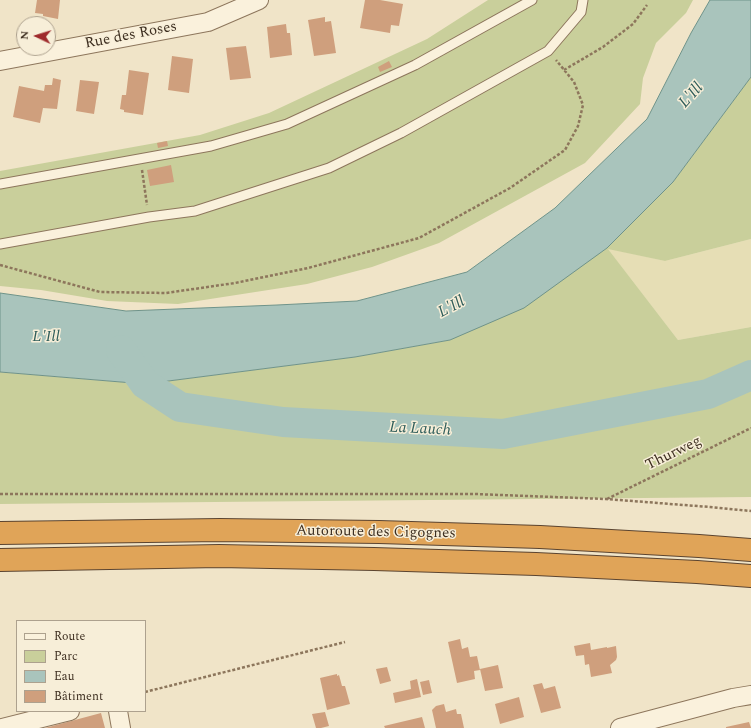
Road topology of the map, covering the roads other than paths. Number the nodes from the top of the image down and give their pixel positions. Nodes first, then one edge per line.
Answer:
1 (259, 0) edge
2 (532, 0) edge
3 (583, 0) edge
4 (0, 61) edge
5 (0, 184) edge
6 (0, 244) edge
7 (0, 533) edge
8 (751, 550) edge
9 (0, 560) edge
10 (751, 576) edge
11 (751, 695) edge
12 (66, 712) edge
13 (118, 712) edge
14 (2, 728) edge
15 (121, 728) edge
16 (620, 728) edge

1 - 4 street, Rue des Roses
2 - 5 lane
3 - 6 lane
7 - 8 highway, Autoroute des Cigognes
9 - 10 highway, Autoroute des Cigognes
11 - 16 street
12 - 14 street
13 - 15 street

